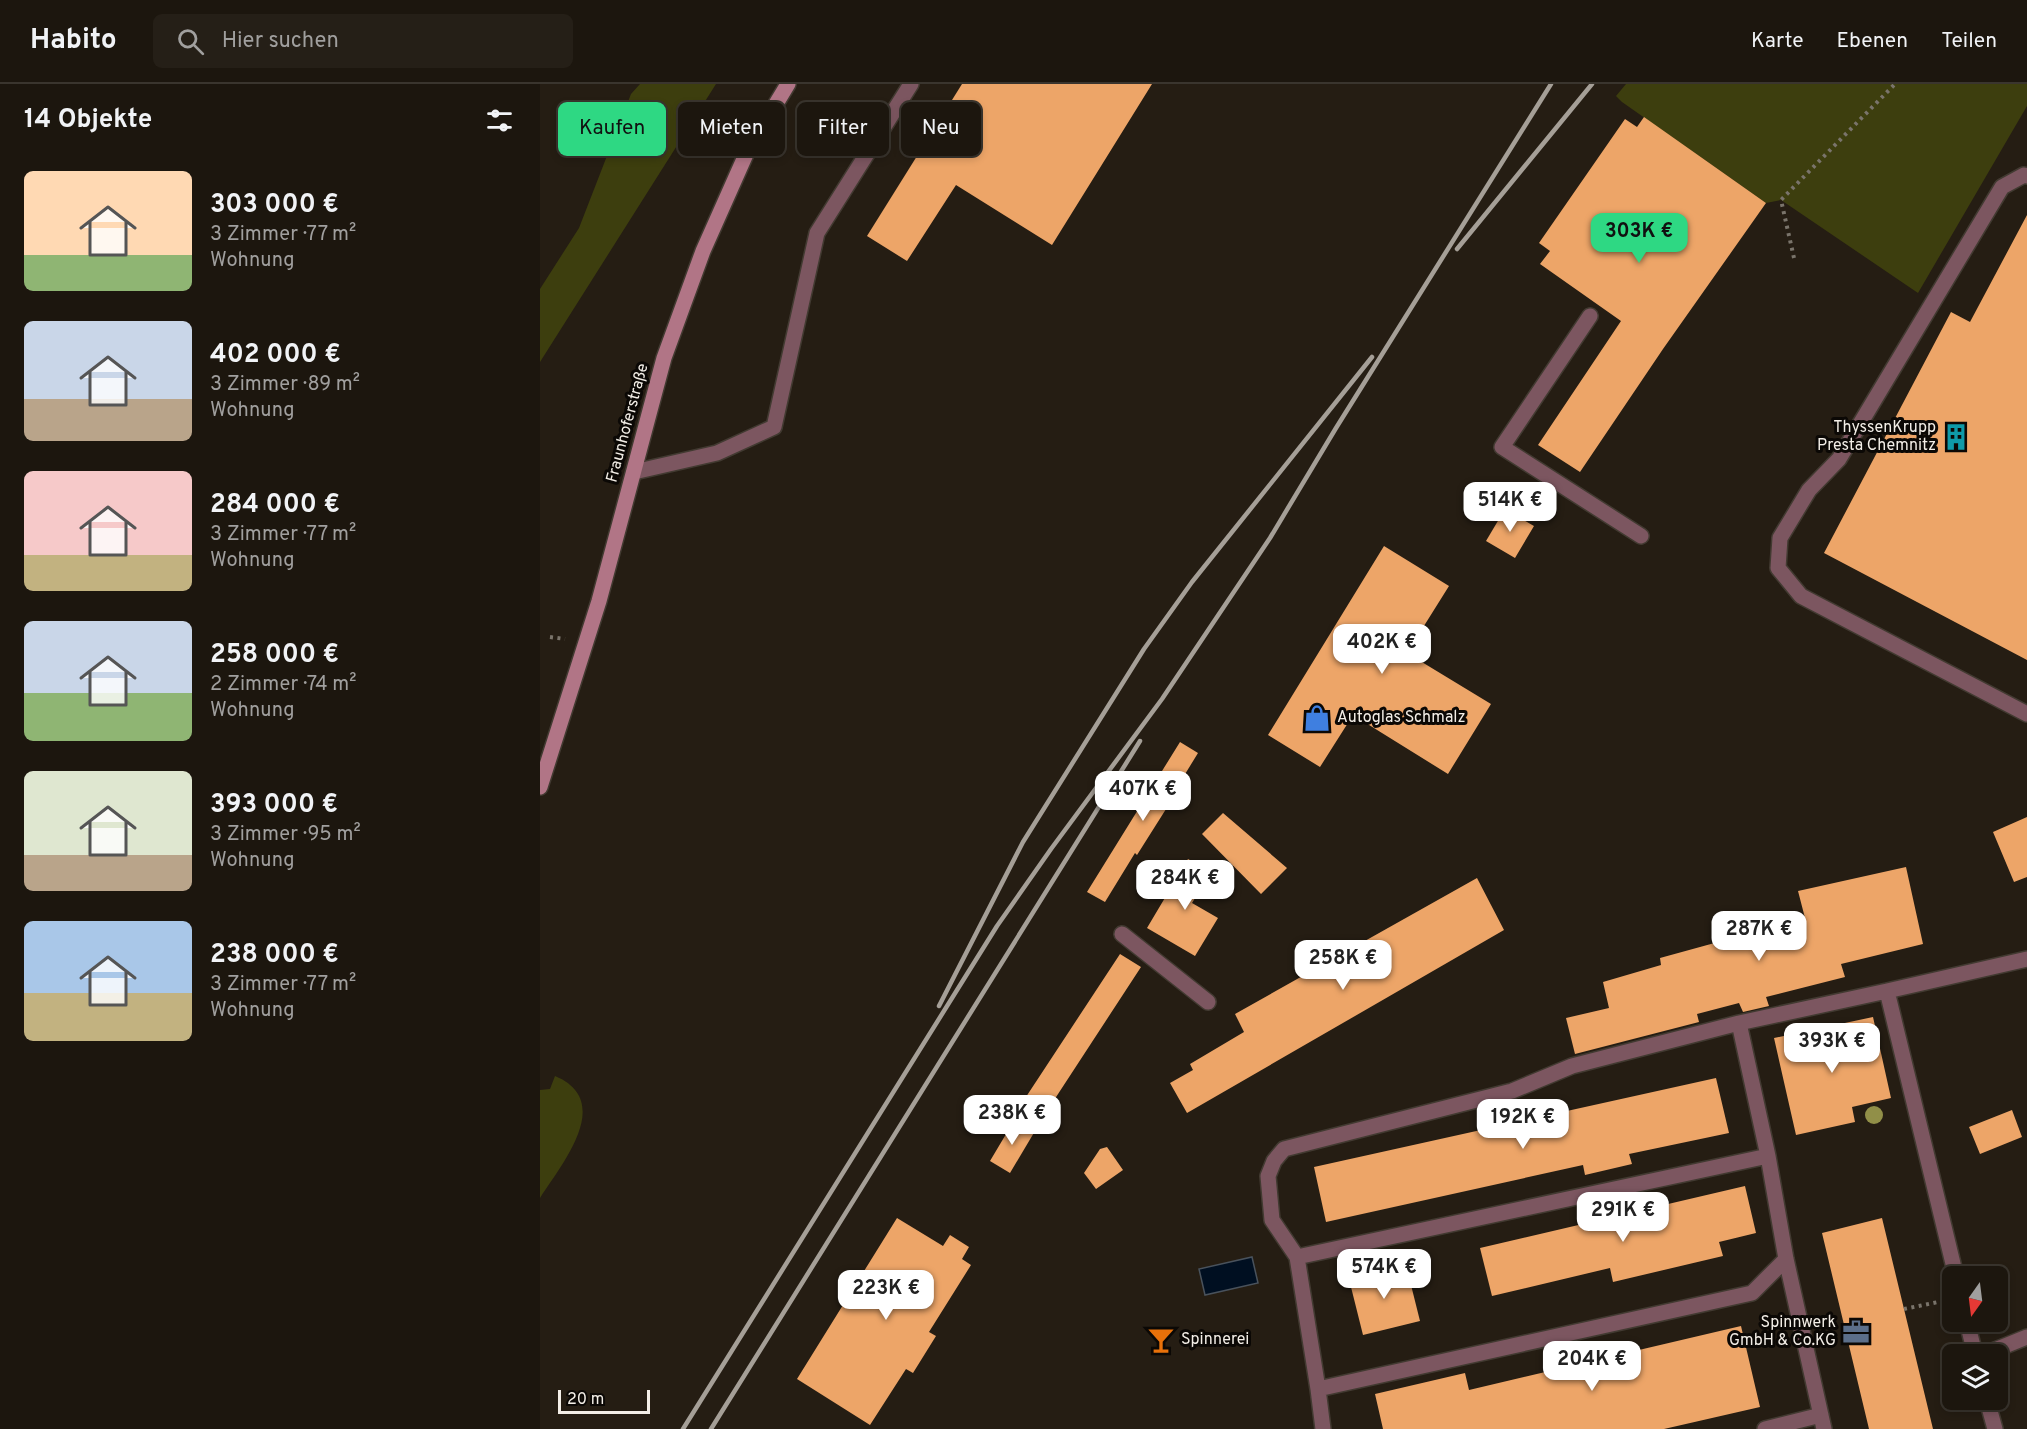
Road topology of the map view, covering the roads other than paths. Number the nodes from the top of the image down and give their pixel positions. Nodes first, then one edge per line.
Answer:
1 (788, 84) edge
2 (911, 84) edge
3 (2027, 176) edge
4 (1590, 316) dead end
5 (634, 472) junction
6 (1641, 536) dead end
7 (2027, 714) edge
8 (540, 786) edge
9 (1122, 934) dead end
10 (2027, 959) edge
11 (1887, 991) junction
12 (1208, 1002) dead end
13 (1739, 1023) junction
14 (1768, 1156) junction
15 (1297, 1257) junction
16 (1786, 1259) junction
17 (1954, 1266) edge
18 (2027, 1337) edge
19 (2008, 1345) edge
20 (1318, 1389) junction
21 (1990, 1410) edge
22 (1822, 1422) edge
23 (1323, 1429) edge
24 (1765, 1429) edge
25 (1995, 1429) edge

1 - 5 main road, Fraunhoferstraße
2 - 5 lane
3 - 7 lane
4 - 6 lane
5 - 8 main road, Fraunhoferstraße
9 - 12 lane
10 - 11 lane
11 - 13 lane
11 - 17 lane
13 - 14 lane
13 - 15 lane
14 - 15 lane
14 - 16 lane
15 - 20 lane
16 - 20 lane
16 - 22 lane
18 - 19 lane
20 - 23 lane
21 - 25 lane
22 - 24 lane

